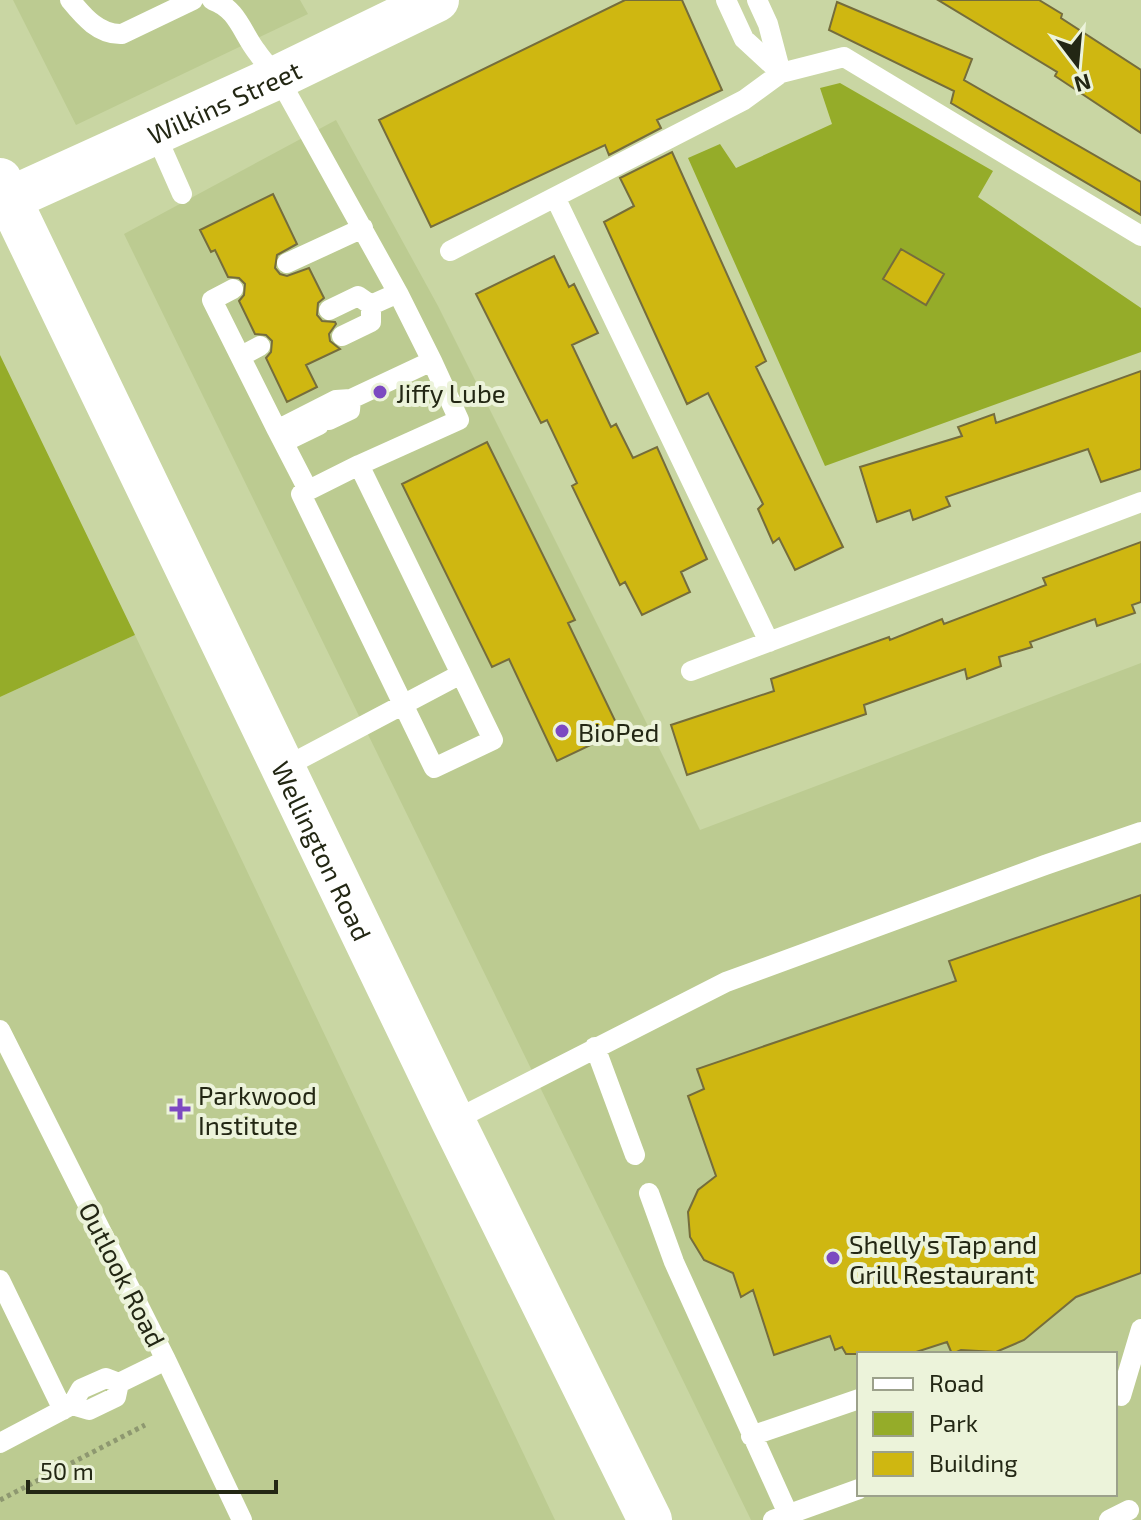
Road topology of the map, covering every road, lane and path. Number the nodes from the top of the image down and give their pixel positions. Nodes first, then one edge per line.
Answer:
1 (70, 0) edge
2 (193, 0) edge
3 (212, 0) edge
4 (437, 0) edge
5 (726, 0) edge
6 (757, 0) edge
7 (781, 73) junction
8 (278, 77) junction
9 (155, 133) junction
10 (4, 189) edge
11 (182, 194) dead end
12 (555, 197) junction
13 (363, 228) junction
14 (1141, 236) edge
15 (450, 251) dead end
16 (287, 263) dead end
17 (233, 289) dead end
18 (398, 293) junction
19 (371, 305) junction
20 (329, 310) dead end
21 (342, 336) dead end
22 (260, 346) dead end
23 (241, 356) junction
24 (432, 361) junction
25 (272, 371) dead end
26 (253, 381) junction
27 (351, 399) junction
28 (281, 436) junction
29 (359, 465) junction
30 (308, 490) junction
31 (1141, 502) edge
32 (769, 642) junction
33 (691, 671) dead end
34 (461, 674) junction
35 (403, 704) junction
36 (283, 768) junction
37 (1141, 832) edge
38 (0, 1030) edge
39 (595, 1047) junction
40 (453, 1121) junction
41 (635, 1155) dead end
42 (649, 1193) dead end
43 (0, 1280) edge
44 (1141, 1329) edge
45 (166, 1360) junction
46 (1141, 1389) edge
47 (1118, 1397) edge
48 (857, 1400) edge
49 (67, 1408) junction
50 (145, 1425) dead end
51 (751, 1436) junction
52 (0, 1443) edge
53 (857, 1490) edge
54 (0, 1500) edge
55 (1129, 1510) dead end
56 (781, 1518) edge
57 (242, 1520) edge
58 (650, 1520) edge
59 (1109, 1520) edge

1 - 2 lane
3 - 8 lane
4 - 8 main road, Wilkins Street
5 - 7 lane
6 - 7 lane
7 - 12 lane
7 - 14 lane
8 - 9 main road, Wilkins Street
8 - 13 lane
9 - 10 main road, Wilkins Street
9 - 11 lane
10 - 36 main road, Wellington Road
12 - 15 lane
12 - 32 lane
13 - 16 lane
13 - 18 lane
17 - 23 lane
18 - 19 lane
18 - 24 lane
19 - 20 lane
19 - 21 lane
22 - 23 lane
23 - 26 lane
24 - 27 lane
24 - 29 lane
25 - 26 lane
26 - 28 lane
27 - 28 lane
27 - 28 lane
28 - 30 lane
29 - 30 lane
29 - 34 lane
30 - 35 lane
31 - 32 lane
32 - 33 lane
34 - 35 lane
34 - 35 lane
35 - 36 lane
36 - 40 main road, Wellington Road
37 - 39 lane
38 - 45 lane, Outlook Road
39 - 40 lane
39 - 41 lane
40 - 58 main road, Wellington Road
42 - 51 lane
43 - 49 lane
44 - 47 lane
45 - 49 lane
45 - 57 lane, Outlook Road
46 - 47 lane
48 - 51 lane
49 - 52 lane
50 - 54 path
51 - 56 lane
53 - 56 lane
55 - 59 lane

